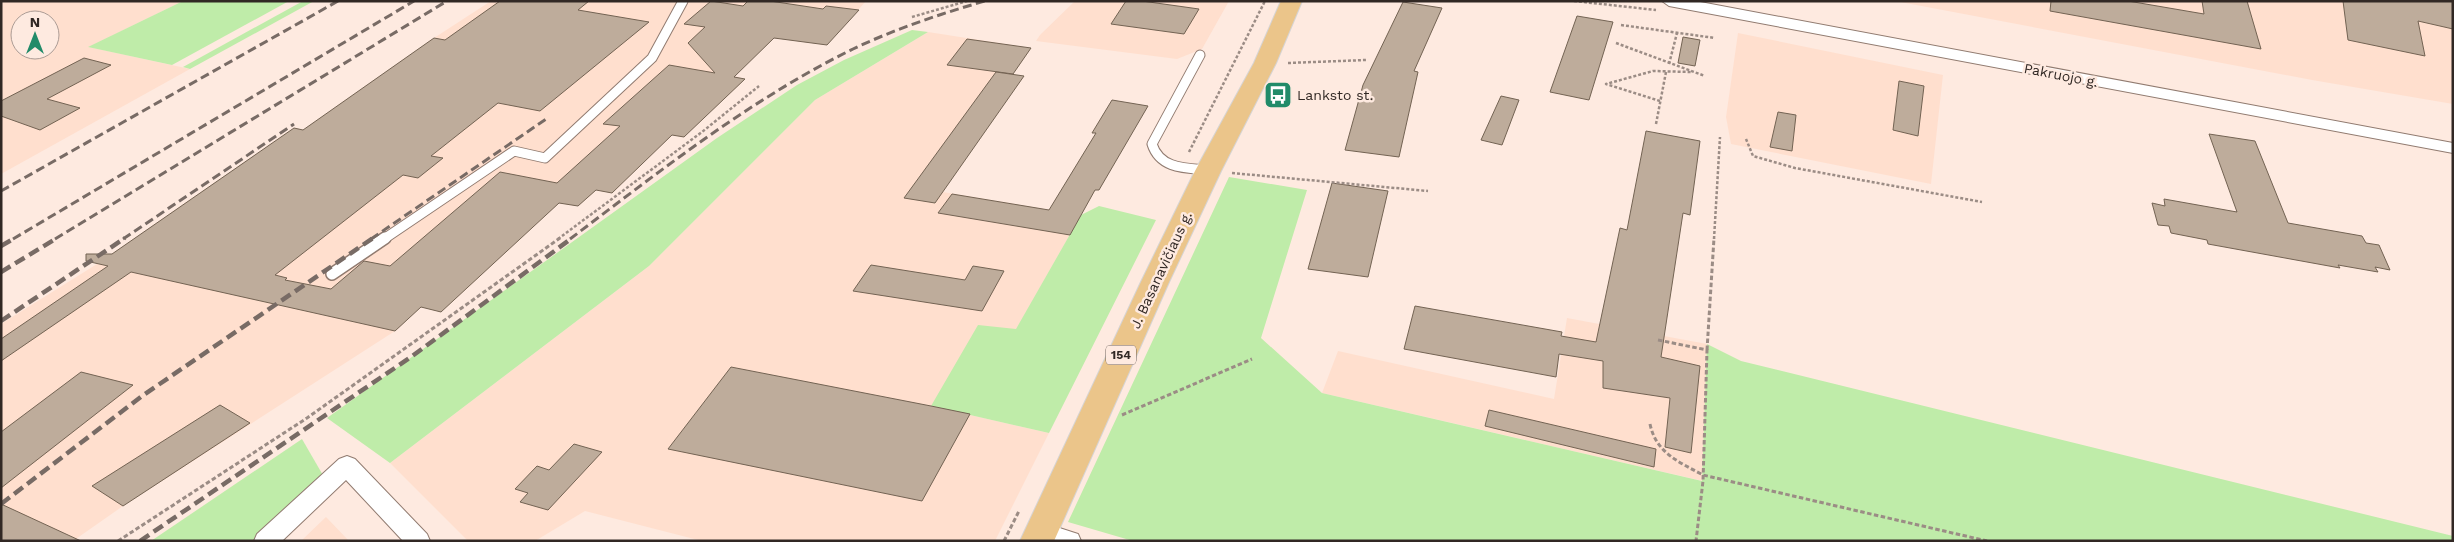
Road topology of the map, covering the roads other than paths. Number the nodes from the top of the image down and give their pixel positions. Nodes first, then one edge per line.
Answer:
1 (683, 1) edge
2 (1292, 1) edge
3 (1669, 1) edge
4 (1200, 55) dead end
5 (2453, 148) edge
6 (1208, 171) junction
7 (332, 274) dead end
8 (1039, 536) edge
9 (266, 541) edge
10 (418, 541) edge
11 (1069, 541) edge

1 - 7 lane
2 - 6 main road, J. Basanavičiaus g. / 154
3 - 5 street, Pakruojo g.
4 - 6 lane
6 - 8 main road, J. Basanavičiaus g. / 154
8 - 11 street
9 - 10 street

